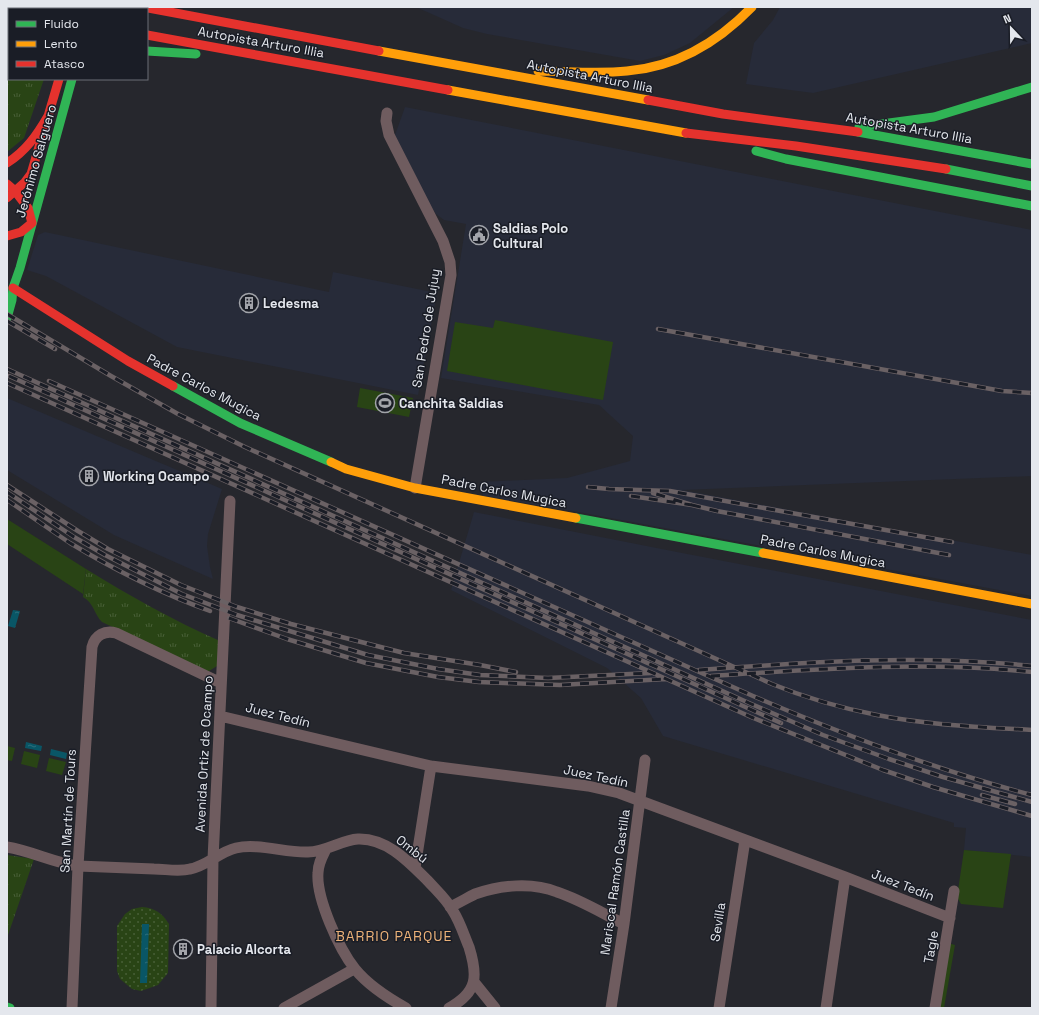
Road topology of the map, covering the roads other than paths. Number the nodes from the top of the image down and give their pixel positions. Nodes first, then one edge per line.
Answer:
1 (143, 7) edge
2 (752, 7) edge
3 (148, 35) edge
4 (148, 50) edge
5 (303, 63) junction
6 (493, 70) junction
7 (59, 80) edge
8 (72, 80) edge
9 (1032, 87) edge
10 (387, 113) dead end
11 (48, 116) junction
12 (842, 129) junction
13 (699, 135) junction
14 (7, 163) edge
15 (1032, 164) edge
16 (7, 184) edge
17 (1032, 186) edge
18 (15, 191) junction
19 (7, 198) edge
20 (1032, 206) edge
21 (32, 223) junction
22 (7, 236) edge
23 (11, 246) edge
24 (18, 273) junction
25 (13, 288) junction
26 (7, 296) edge
27 (7, 318) edge
28 (415, 488) junction
29 (230, 501) dead end
30 (1032, 604) edge
31 (221, 683) junction
32 (220, 716) junction
33 (646, 760) dead end
34 (431, 766) junction
35 (640, 800) junction
36 (745, 840) junction
37 (7, 847) edge
38 (326, 849) junction
39 (213, 859) junction
40 (78, 866) junction
41 (415, 868) junction
42 (845, 877) junction
43 (954, 891) dead end
44 (450, 907) junction
45 (950, 918) junction
46 (624, 924) junction
47 (354, 969) junction
48 (474, 982) junction
49 (7, 1007) edge
50 (10, 1008) edge
51 (72, 1008) edge
52 (211, 1008) edge
53 (284, 1008) edge
54 (406, 1008) edge
55 (449, 1008) edge
56 (495, 1008) edge
57 (611, 1008) edge
58 (719, 1008) edge
59 (826, 1008) edge
60 (935, 1008) edge

1 - 6 main road, Autopista Arturo Illia
2 - 6 main road
3 - 5 main road, Autopista Arturo Illia
4 - 5 main road
5 - 13 main road, Autopista Arturo Illia
6 - 12 main road, Autopista Arturo Illia
7 - 11 main road, Jerónimo Salguero
8 - 21 main road, Jerónimo Salguero
9 - 12 main road
10 - 28 street, San Pedro de Jujuy
11 - 14 main road
11 - 18 main road, Jerónimo Salguero
12 - 15 main road, Autopista Arturo Illia
13 - 17 main road, Autopista Arturo Illia
13 - 20 main road
16 - 18 main road
18 - 19 main road, Jerónimo Salguero
18 - 21 main road
21 - 22 main road
21 - 24 main road, Jerónimo Salguero
23 - 24 main road, Jerónimo Salguero
24 - 25 main road, Jerónimo Salguero
25 - 26 main road, Jerónimo Salguero
25 - 27 main road, Jerónimo Salguero
25 - 28 main road, Padre Carlos Mugica
28 - 30 main road, Padre Carlos Mugica
29 - 31 street, Avenida Ortiz de Ocampo
31 - 32 street, Avenida Ortiz de Ocampo
31 - 40 street, San Martín de Tours
32 - 34 street, Juez Tedín
32 - 39 street, Avenida Ortiz de Ocampo
33 - 35 street, Mariscal Ramón Castilla
34 - 35 street, Juez Tedín
34 - 41 street
35 - 36 street, Juez Tedín
35 - 46 street, Mariscal Ramón Castilla
36 - 42 street, Juez Tedín
36 - 58 street, Sevilla
37 - 40 street, Ombú
38 - 39 street, Ombú
38 - 41 street, Ombú
38 - 47 street
39 - 40 street, Ombú
39 - 52 street, Avenida Ortiz de Ocampo
40 - 51 street, San Martín de Tours
41 - 44 street, Ombú
42 - 45 street, Juez Tedín
42 - 59 street
43 - 45 street, Tagle
44 - 46 street
44 - 48 street, Ombú
45 - 60 street, Tagle
46 - 57 street, Mariscal Ramón Castilla
47 - 53 street
47 - 54 street
48 - 55 street
48 - 56 street
49 - 50 main road

